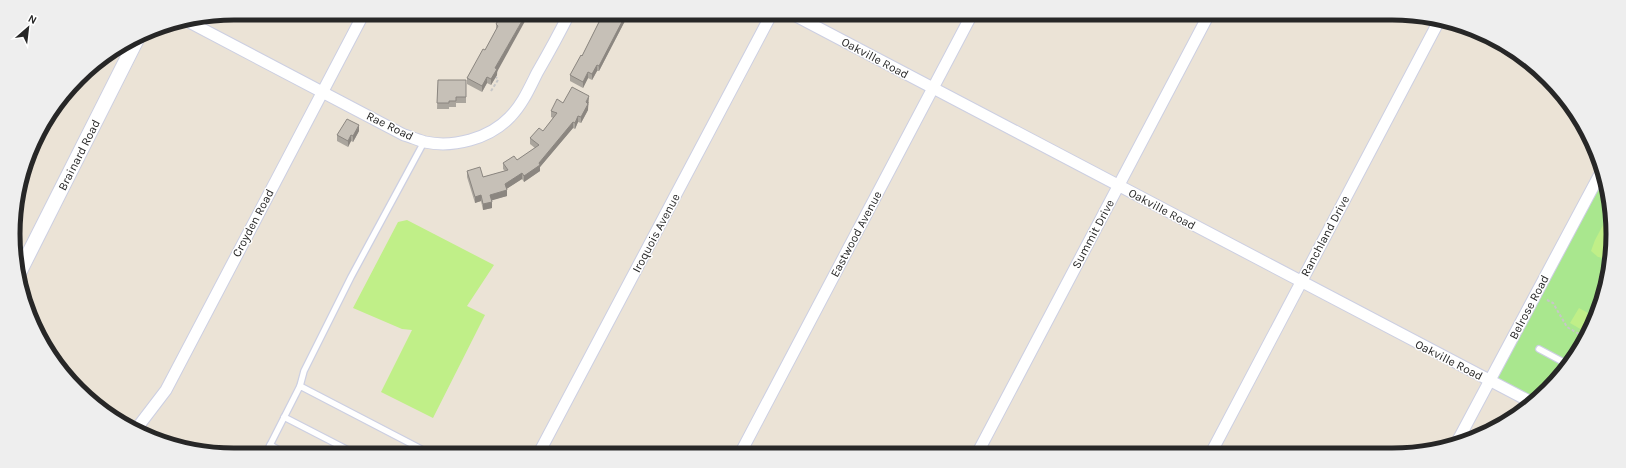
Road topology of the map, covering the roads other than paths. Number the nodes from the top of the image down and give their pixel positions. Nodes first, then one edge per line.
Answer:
1 (361, 20) edge
2 (566, 20) edge
3 (768, 20) edge
4 (803, 20) edge
5 (969, 20) edge
6 (1206, 20) edge
7 (193, 24) edge
8 (1437, 25) edge
9 (134, 45) edge
10 (932, 88) junction
11 (322, 92) junction
12 (424, 142) junction
13 (1598, 177) edge
14 (1119, 186) junction
15 (23, 266) edge
16 (1301, 282) junction
17 (1539, 349) dead end
18 (1563, 362) edge
19 (1489, 381) junction
20 (300, 386) junction
21 (1527, 400) edge
22 (284, 417) junction
23 (139, 426) edge
24 (1459, 437) edge
25 (268, 448) edge
26 (344, 448) edge
27 (419, 448) edge
28 (542, 448) edge
29 (743, 448) edge
30 (980, 448) edge
31 (1214, 448) edge

1 - 11 street, Croyden Road
2 - 12 street, Rae Road
3 - 28 street, Iroquois Avenue
4 - 10 street, Oakville Road
5 - 10 street, Eastwood Avenue
6 - 14 street, Summit Drive
7 - 11 street, Rae Road
8 - 16 street, Ranchland Drive
9 - 15 street, Brainard Road
10 - 14 street, Oakville Road
10 - 29 street, Eastwood Avenue
11 - 12 street, Rae Road
11 - 23 street, Croyden Road
12 - 20 lane
13 - 19 street, Belrose Road
14 - 16 street, Oakville Road
14 - 30 street, Summit Drive
16 - 19 street, Oakville Road
16 - 31 street, Ranchland Drive
17 - 18 lane
19 - 21 street, Oakville Road
19 - 24 street, Belrose Road
20 - 22 lane
20 - 27 lane
22 - 25 lane
22 - 26 lane

